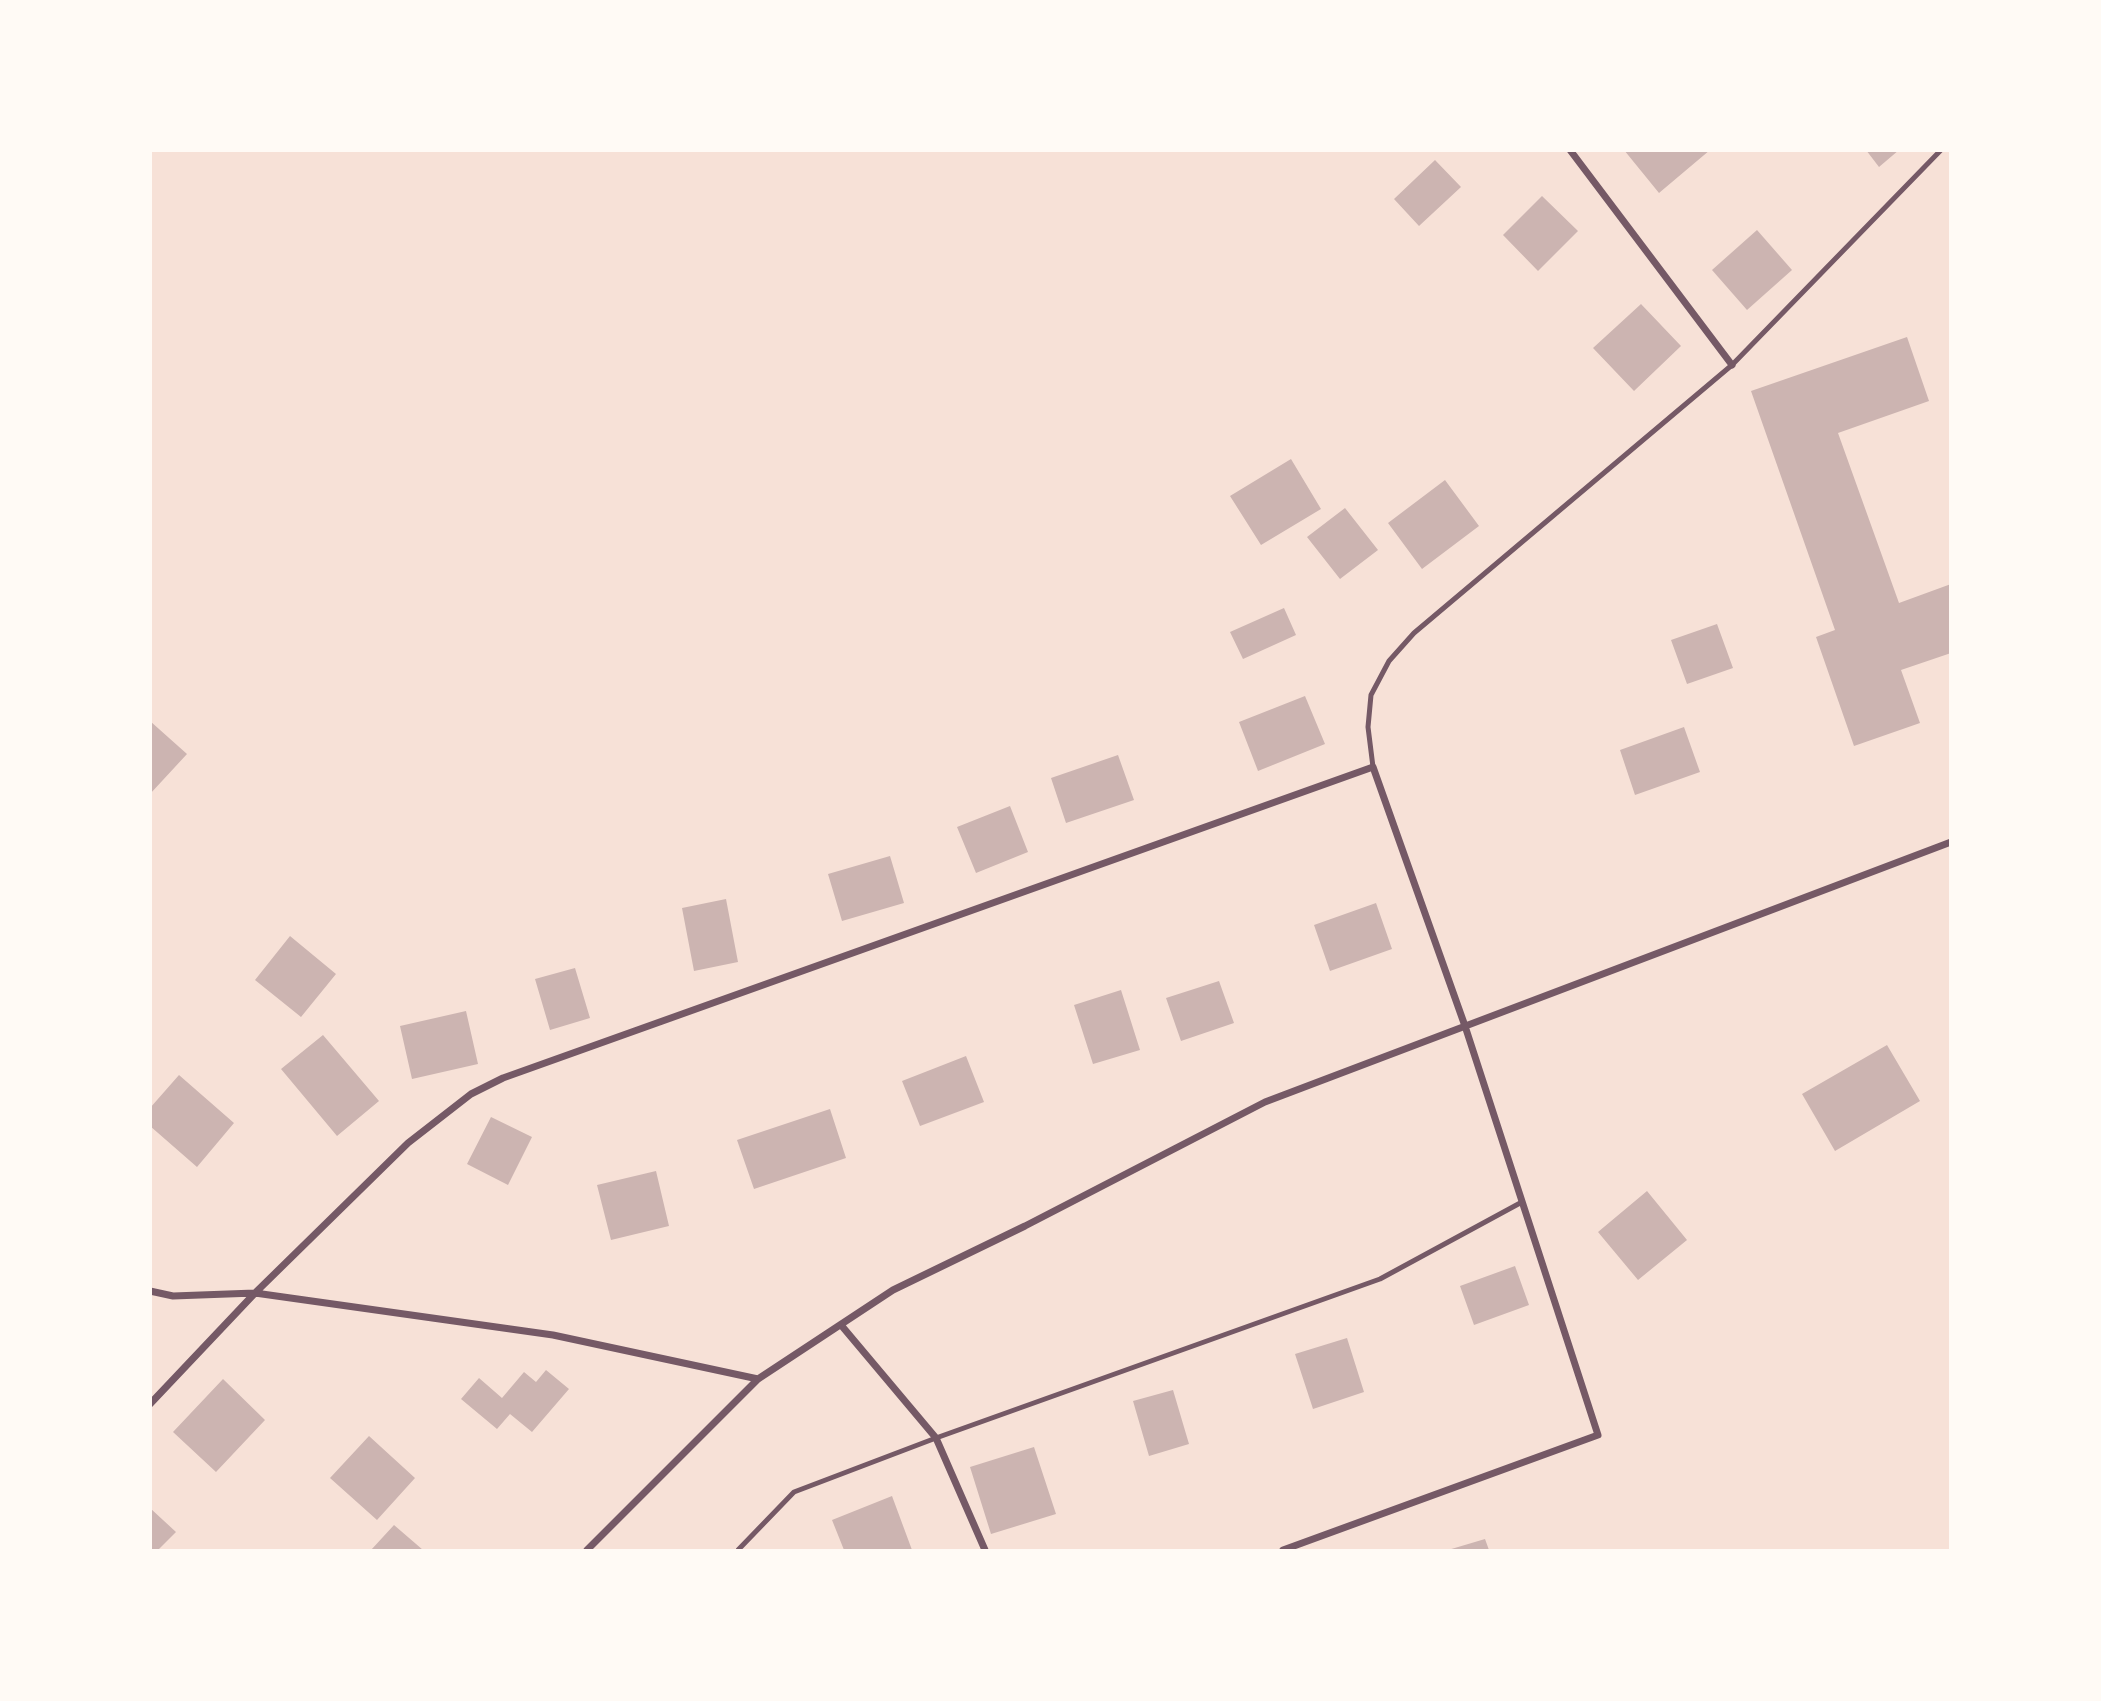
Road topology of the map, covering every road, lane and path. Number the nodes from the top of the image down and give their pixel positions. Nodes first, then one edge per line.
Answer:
1 (1570, 150) edge
2 (1941, 150) edge
3 (1732, 365) junction
4 (1373, 767) junction
5 (1951, 842) edge
6 (1465, 1026) junction
7 (1522, 1202) junction
8 (150, 1291) edge
9 (255, 1293) junction
10 (841, 1325) junction
11 (758, 1379) junction
12 (150, 1404) edge
13 (936, 1438) junction
14 (587, 1550) edge
15 (738, 1550) edge
16 (985, 1550) edge
17 (1283, 1550) edge

1 - 3 street
2 - 3 lane
3 - 4 lane
4 - 6 street
4 - 9 street
5 - 6 street
6 - 7 street
6 - 10 street
7 - 13 lane
7 - 17 street
8 - 9 street
9 - 11 street
9 - 12 street
10 - 11 street
10 - 13 street
11 - 14 street
13 - 15 lane
13 - 16 street

